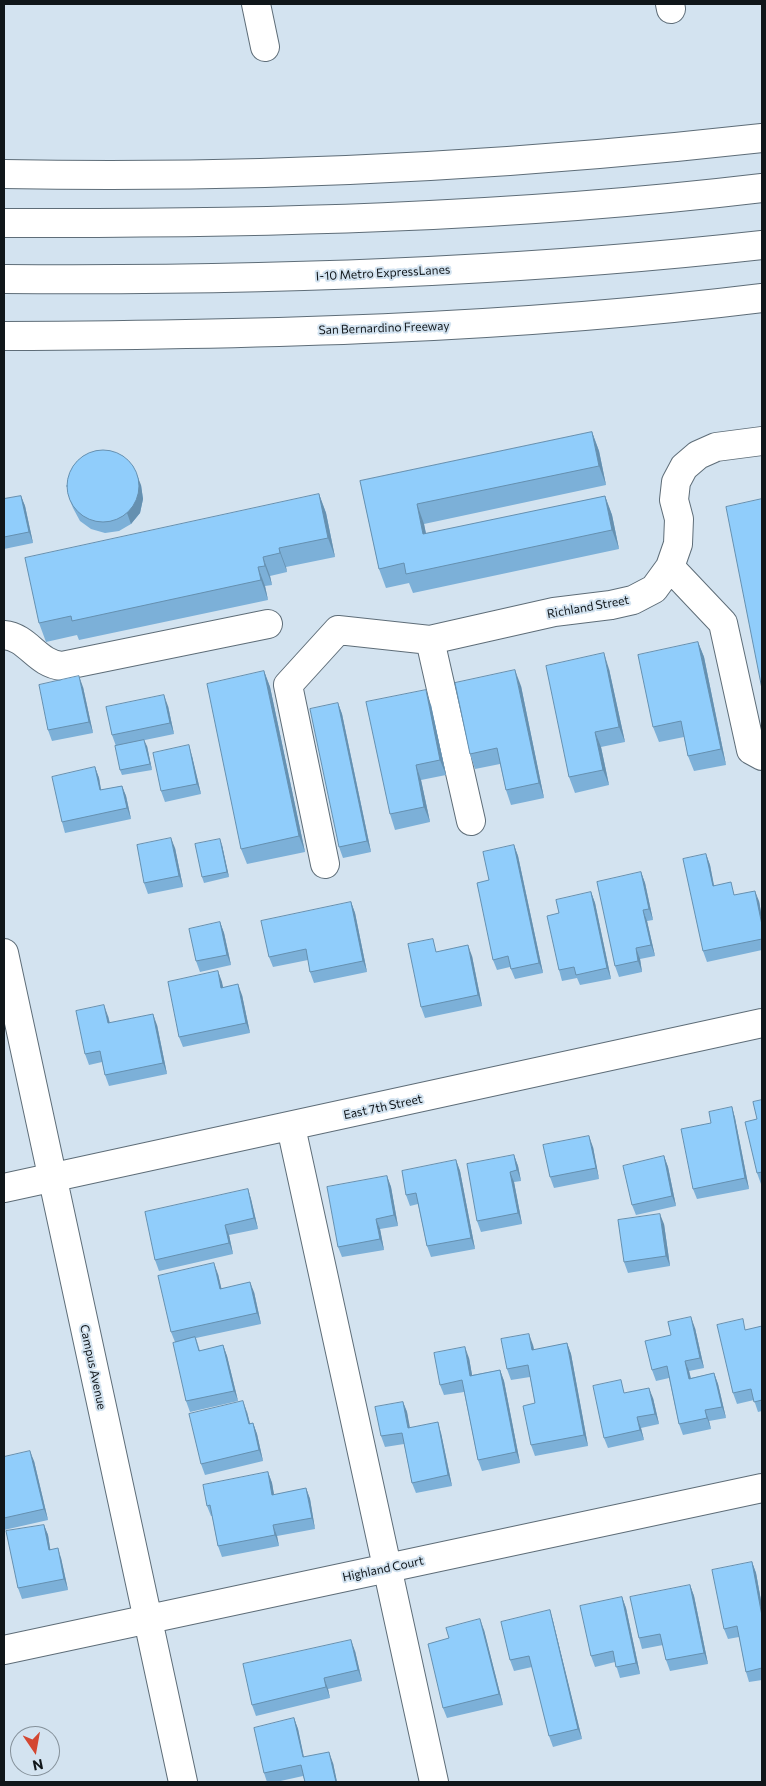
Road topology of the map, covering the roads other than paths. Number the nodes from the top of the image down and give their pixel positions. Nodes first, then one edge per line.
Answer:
1 (256, 4) edge
2 (265, 47) dead end
3 (762, 138) edge
4 (4, 174) edge
5 (762, 188) edge
6 (4, 223) edge
7 (762, 244) edge
8 (4, 278) edge
9 (762, 298) edge
10 (4, 336) edge
11 (762, 442) edge
12 (670, 567) junction
13 (268, 624) dead end
14 (4, 635) edge
15 (430, 640) junction
16 (762, 756) edge
17 (471, 821) dead end
18 (325, 864) dead end
19 (4, 953) edge
20 (762, 1023) edge
21 (291, 1127) junction
22 (52, 1178) junction
23 (4, 1188) edge
24 (762, 1488) edge
25 (388, 1568) junction
26 (148, 1620) junction
27 (4, 1650) edge
28 (183, 1782) edge
29 (434, 1782) edge

1 - 2 main road
3 - 4 main road
5 - 6 main road
7 - 8 main road, I-10 Metro ExpressLanes
9 - 10 main road, San Bernardino Freeway
11 - 12 main road, Richland Street
12 - 15 main road, Richland Street
12 - 16 main road
13 - 14 main road
15 - 17 main road
15 - 18 main road, Richland Street
19 - 22 main road, Campus Avenue
20 - 21 main road, East 7th Street
21 - 22 main road, East 7th Street
21 - 25 main road
22 - 23 main road, East 7th Street
22 - 26 main road, Campus Avenue
24 - 25 main road, Highland Court
25 - 26 main road, Highland Court
25 - 29 main road
26 - 27 main road, Highland Court
26 - 28 main road, Campus Avenue

